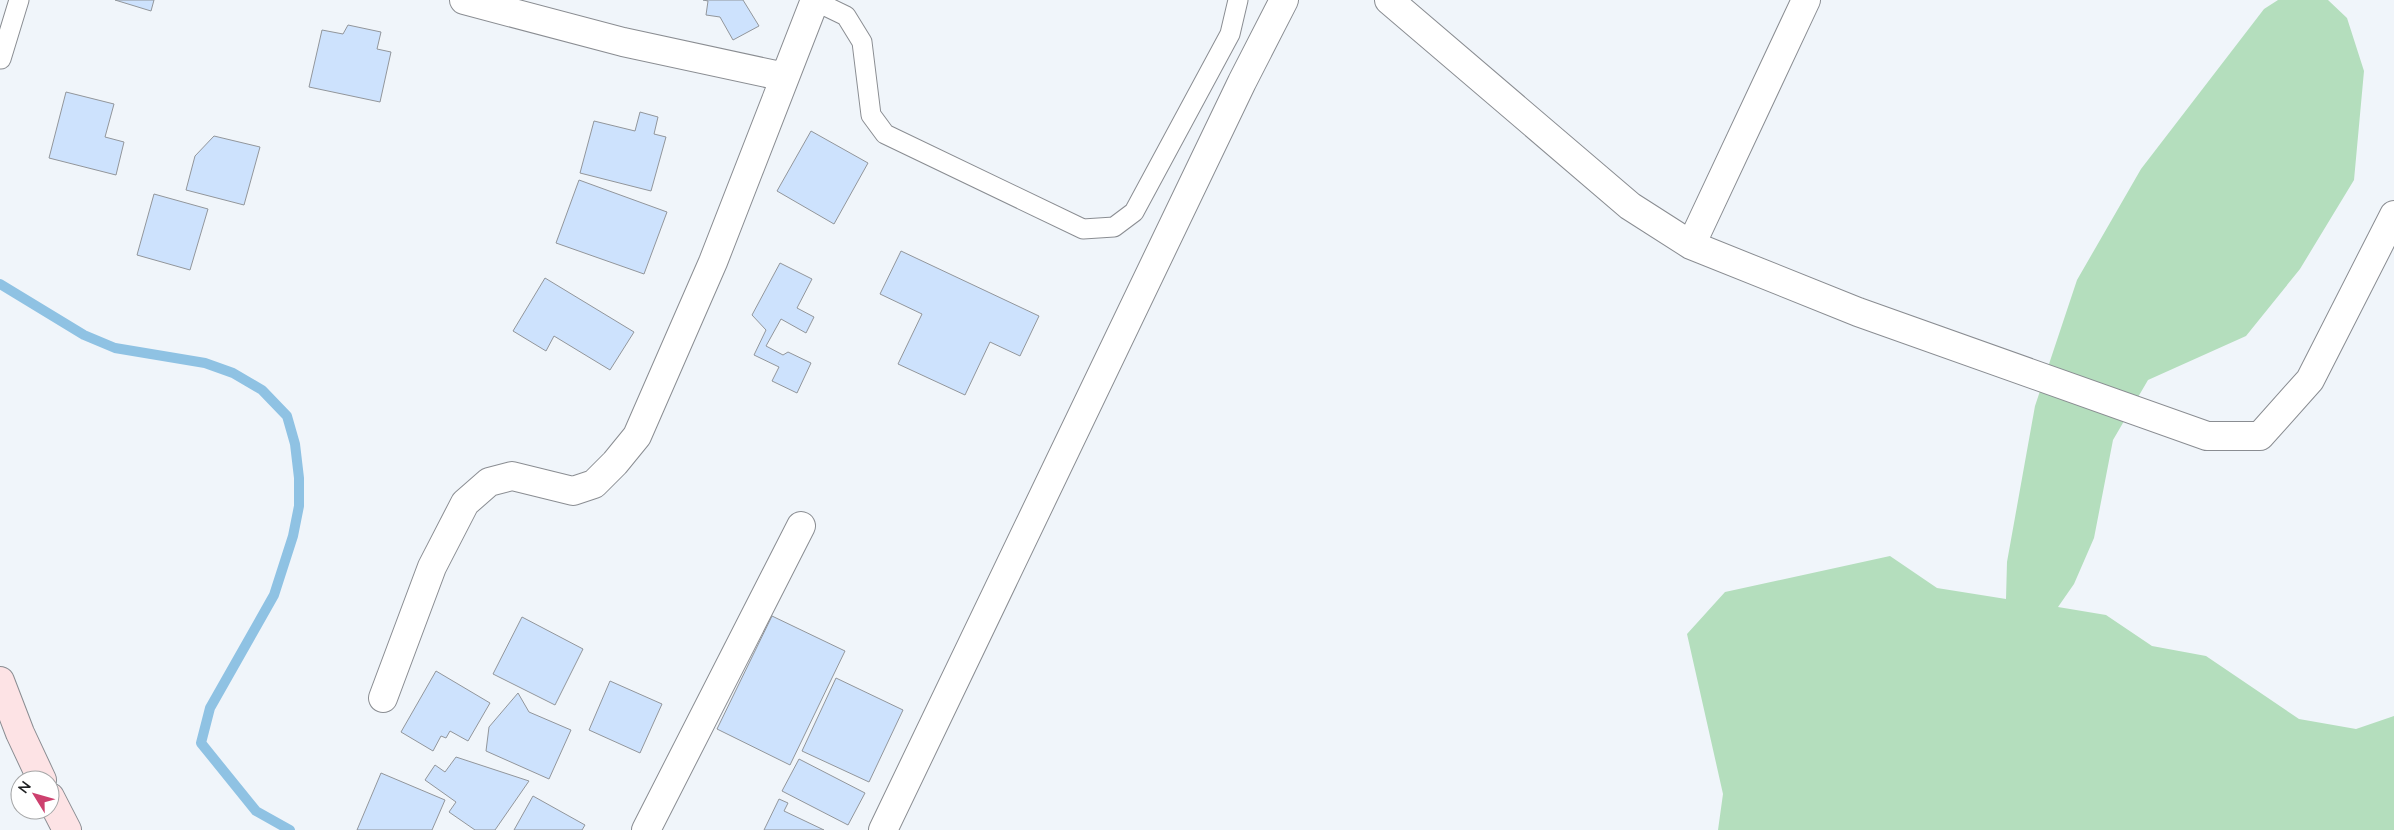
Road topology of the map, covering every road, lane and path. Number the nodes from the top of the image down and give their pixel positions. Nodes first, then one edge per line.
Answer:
1 (20, 0) edge
2 (464, 0) edge
3 (815, 0) edge
4 (1238, 0) edge
5 (1284, 0) edge
6 (1389, 0) edge
7 (1806, 0) edge
8 (1, 59) edge
9 (785, 77) junction
10 (2394, 215) edge
11 (1691, 245) junction
12 (801, 526) dead end
13 (0, 681) edge
14 (383, 698) dead end
15 (37, 770) edge
16 (60, 816) edge
17 (67, 830) edge
18 (646, 830) edge
19 (883, 830) edge

1 - 8 lane
2 - 9 street
3 - 4 lane
3 - 9 street
5 - 19 street
6 - 11 street
7 - 11 street
9 - 14 street
10 - 11 street
12 - 18 street
13 - 15 street
16 - 17 street

